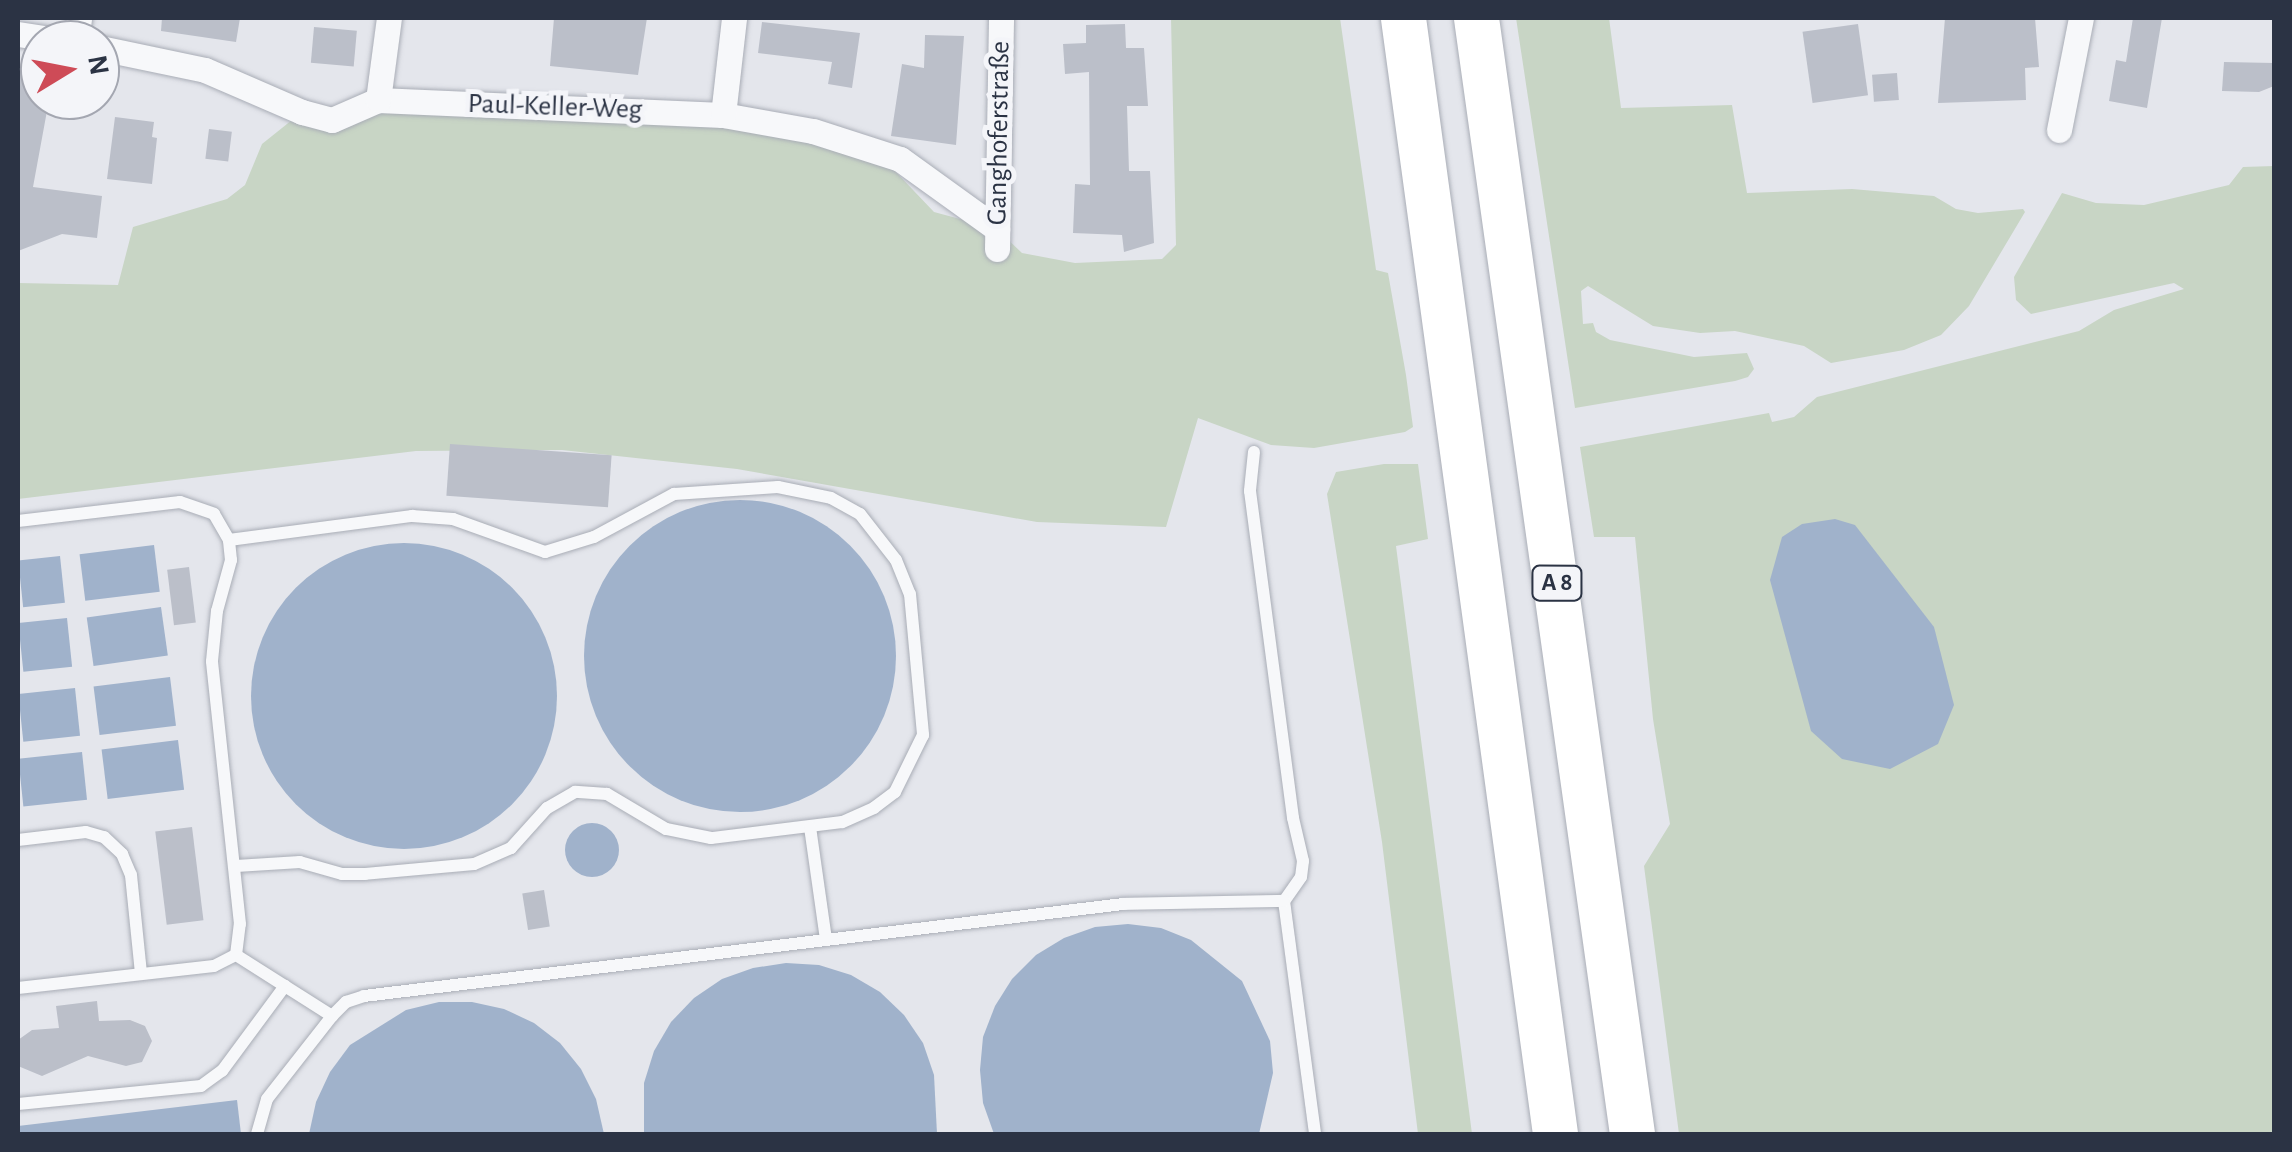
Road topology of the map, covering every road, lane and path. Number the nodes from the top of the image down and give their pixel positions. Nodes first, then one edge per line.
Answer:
1 (388, 18) edge
2 (734, 18) edge
3 (1001, 18) edge
4 (1403, 18) edge
5 (1476, 18) edge
6 (2081, 18) edge
7 (120, 52) edge
8 (378, 100) junction
9 (724, 114) junction
10 (2059, 130) dead end
11 (997, 239) joint
12 (1254, 452) dead end
13 (18, 521) edge
14 (229, 540) junction
15 (810, 827) junction
16 (18, 840) edge
17 (236, 866) junction
18 (1284, 902) junction
19 (826, 939) junction
20 (236, 955) junction
21 (141, 973) junction
22 (286, 986) junction
23 (18, 988) edge
24 (332, 1016) junction
25 (18, 1104) edge
26 (257, 1134) edge
27 (1315, 1134) edge
28 (1556, 1134) edge
29 (1632, 1134) edge

1 - 8 street
2 - 9 street
3 - 11 street, Ganghoferstraße
4 - 28 highway
5 - 29 highway, A 8
6 - 10 street
7 - 8 street, Paul-Keller-Weg
8 - 9 street, Paul-Keller-Weg
9 - 11 street, Paul-Keller-Weg
12 - 18 lane
13 - 14 lane
14 - 15 lane
14 - 17 lane
15 - 17 lane
15 - 19 lane
16 - 21 lane
17 - 20 lane
18 - 19 lane
18 - 27 lane
19 - 24 lane
20 - 21 lane
20 - 22 lane
21 - 23 lane
22 - 24 lane
22 - 25 lane
24 - 26 lane

